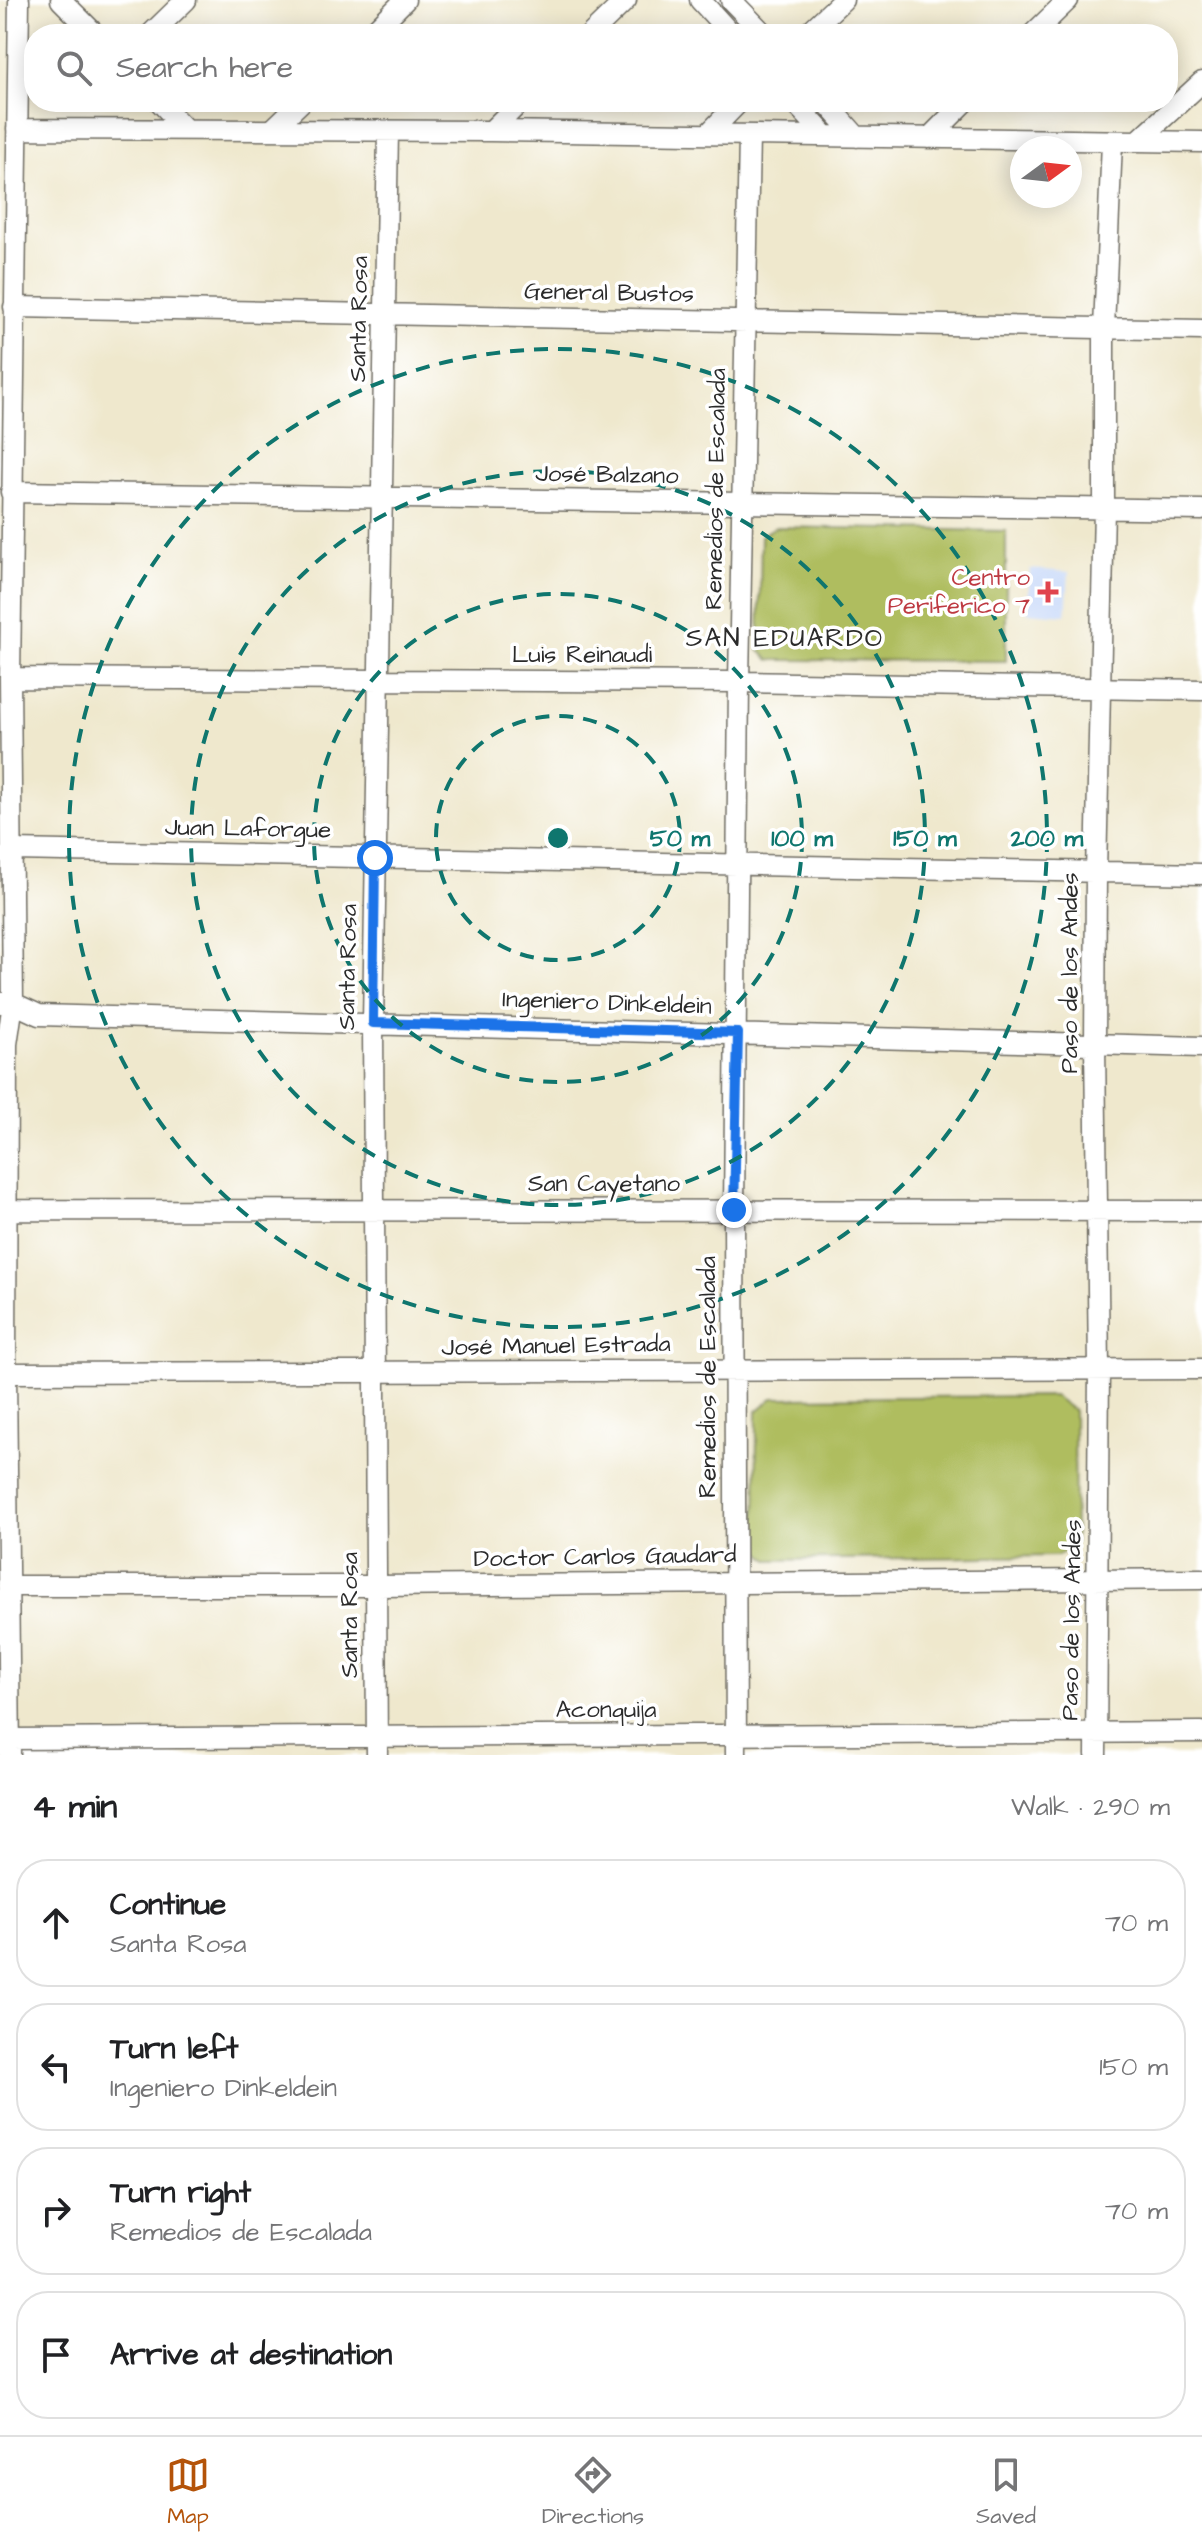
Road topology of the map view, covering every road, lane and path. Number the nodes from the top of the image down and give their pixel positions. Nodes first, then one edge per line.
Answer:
1 (19, 0) edge
2 (61, 0) edge
3 (186, 0) edge
4 (405, 0) edge
5 (626, 0) edge
6 (700, 0) edge
7 (731, 0) edge
8 (843, 0) edge
9 (1068, 0) edge
10 (85, 24) edge
11 (161, 24) edge
12 (381, 24) edge
13 (601, 24) edge
14 (722, 24) edge
15 (754, 24) edge
16 (818, 24) edge
17 (1043, 24) edge
18 (1202, 82) edge
19 (1178, 104) edge
20 (169, 112) edge
21 (291, 112) edge
22 (510, 112) edge
23 (729, 112) edge
24 (803, 112) edge
25 (835, 112) edge
26 (955, 112) edge
27 (1169, 112) edge
28 (17, 129) junction
29 (185, 129) junction
30 (273, 129) junction
31 (388, 131) junction
32 (491, 131) junction
33 (708, 134) junction
34 (749, 135) junction
35 (826, 136) junction
36 (857, 137) junction
37 (929, 138) junction
38 (1138, 141) junction
39 (1112, 142) junction
40 (1202, 142) edge
41 (14, 307) junction
42 (385, 314) junction
43 (744, 322) junction
44 (1104, 328) junction
45 (1202, 330) edge
46 (11, 492) junction
47 (382, 499) junction
48 (743, 503) junction
49 (1104, 508) junction
50 (1202, 510) edge
51 (10, 678) junction
52 (379, 679) junction
53 (739, 682) junction
54 (1099, 688) junction
55 (1202, 690) edge
56 (6, 826) edge
57 (13, 850) junction
58 (375, 858) junction
59 (738, 863) junction
60 (1096, 874) junction
61 (1202, 874) edge
62 (0, 979) edge
63 (6, 1003) edge
64 (373, 1023) junction
65 (738, 1033) junction
66 (1095, 1045) junction
67 (1202, 1047) edge
68 (3, 1185) edge
69 (6, 1210) junction
70 (373, 1210) junction
71 (734, 1210) junction
72 (1202, 1211) edge
73 (1098, 1212) junction
74 (1099, 1369) junction
75 (1202, 1369) edge
76 (734, 1370) junction
77 (6, 1373) junction
78 (375, 1373) junction
79 (4, 1544) edge
80 (1202, 1579) edge
81 (1099, 1580) junction
82 (735, 1581) junction
83 (8, 1586) junction
84 (376, 1586) junction
85 (1202, 1732) edge
86 (1096, 1733) junction
87 (736, 1745) edge
88 (377, 1746) edge
89 (10, 1747) edge
90 (1096, 1755) edge

1 - 28 street
2 - 10 street
3 - 11 street
4 - 12 street
5 - 13 street
6 - 14 street
7 - 15 street
8 - 16 street
9 - 17 street
18 - 19 street
20 - 29 street
21 - 30 street
22 - 32 street
23 - 33 street
24 - 35 street
25 - 36 street
26 - 37 street
27 - 38 street
28 - 29 street
28 - 41 street
29 - 30 street
30 - 31 street
31 - 32 street
31 - 42 street, Santa Rosa
32 - 33 street
33 - 34 street
34 - 35 street
34 - 43 street, Remedios de Escalada
35 - 36 street
36 - 37 street
37 - 39 street
38 - 39 street
38 - 40 street
39 - 44 street, Paso de los Andes
41 - 42 street, General Bustos
41 - 46 street
42 - 43 street, General Bustos
42 - 47 street, Santa Rosa
43 - 44 street, General Bustos
43 - 48 street, Remedios de Escalada
44 - 45 street, General Bustos
44 - 49 street, Paso de los Andes
46 - 47 street, José Balzano
46 - 51 street
47 - 48 street, José Balzano
47 - 52 street, Santa Rosa
48 - 49 street, José Balzano
48 - 53 street, Remedios de Escalada
49 - 50 street, José Balzano
49 - 54 street, Paso de los Andes
51 - 52 street, Luis Reinaudi
51 - 56 street
52 - 53 street, Luis Reinaudi
52 - 58 street, Santa Rosa
53 - 54 street, Luis Reinaudi
53 - 59 street, Remedios de Escalada
54 - 55 street, Luis Reinaudi
54 - 60 street, Paso de los Andes
56 - 57 street
57 - 58 street, Juan Laforgue
57 - 63 street
58 - 59 street, Juan Laforgue
58 - 64 street, Santa Rosa
59 - 60 street, Juan Laforgue
59 - 65 street, Remedios de Escalada
60 - 61 street, Juan Laforgue
60 - 66 street, Paso de los Andes
62 - 63 street
63 - 64 street, Ingeniero Dinkeldein
63 - 68 street
64 - 65 street, Ingeniero Dinkeldein
64 - 70 street, Santa Rosa
65 - 66 street, Ingeniero Dinkeldein
65 - 71 street, Remedios de Escalada
66 - 67 street, Ingeniero Dinkeldein
66 - 73 street, Paso de los Andes
68 - 69 street
69 - 70 street, San Cayetano
69 - 77 street
70 - 71 street, San Cayetano
70 - 78 street, Santa Rosa
71 - 73 street, San Cayetano
71 - 76 street, Remedios de Escalada
72 - 73 street, San Cayetano
73 - 74 street, Paso de los Andes
74 - 75 street, José Manuel Estrada
74 - 76 street, José Manuel Estrada
74 - 81 street, Paso de los Andes
76 - 78 street, José Manuel Estrada
76 - 82 street, Remedios de Escalada
77 - 78 street, José Manuel Estrada
77 - 79 street
78 - 84 street, Santa Rosa
79 - 83 street
80 - 81 street, Doctor Carlos Gaudard
81 - 82 street, Doctor Carlos Gaudard
81 - 86 street, Paso de los Andes
82 - 84 street, Doctor Carlos Gaudard
82 - 87 street, Remedios de Escalada
83 - 84 street, Doctor Carlos Gaudard
83 - 89 street
84 - 88 street, Santa Rosa
85 - 86 street, Aconquija
86 - 87 street, Aconquija
86 - 90 street, Paso de los Andes
87 - 88 street, Aconquija
88 - 89 street, Aconquija

